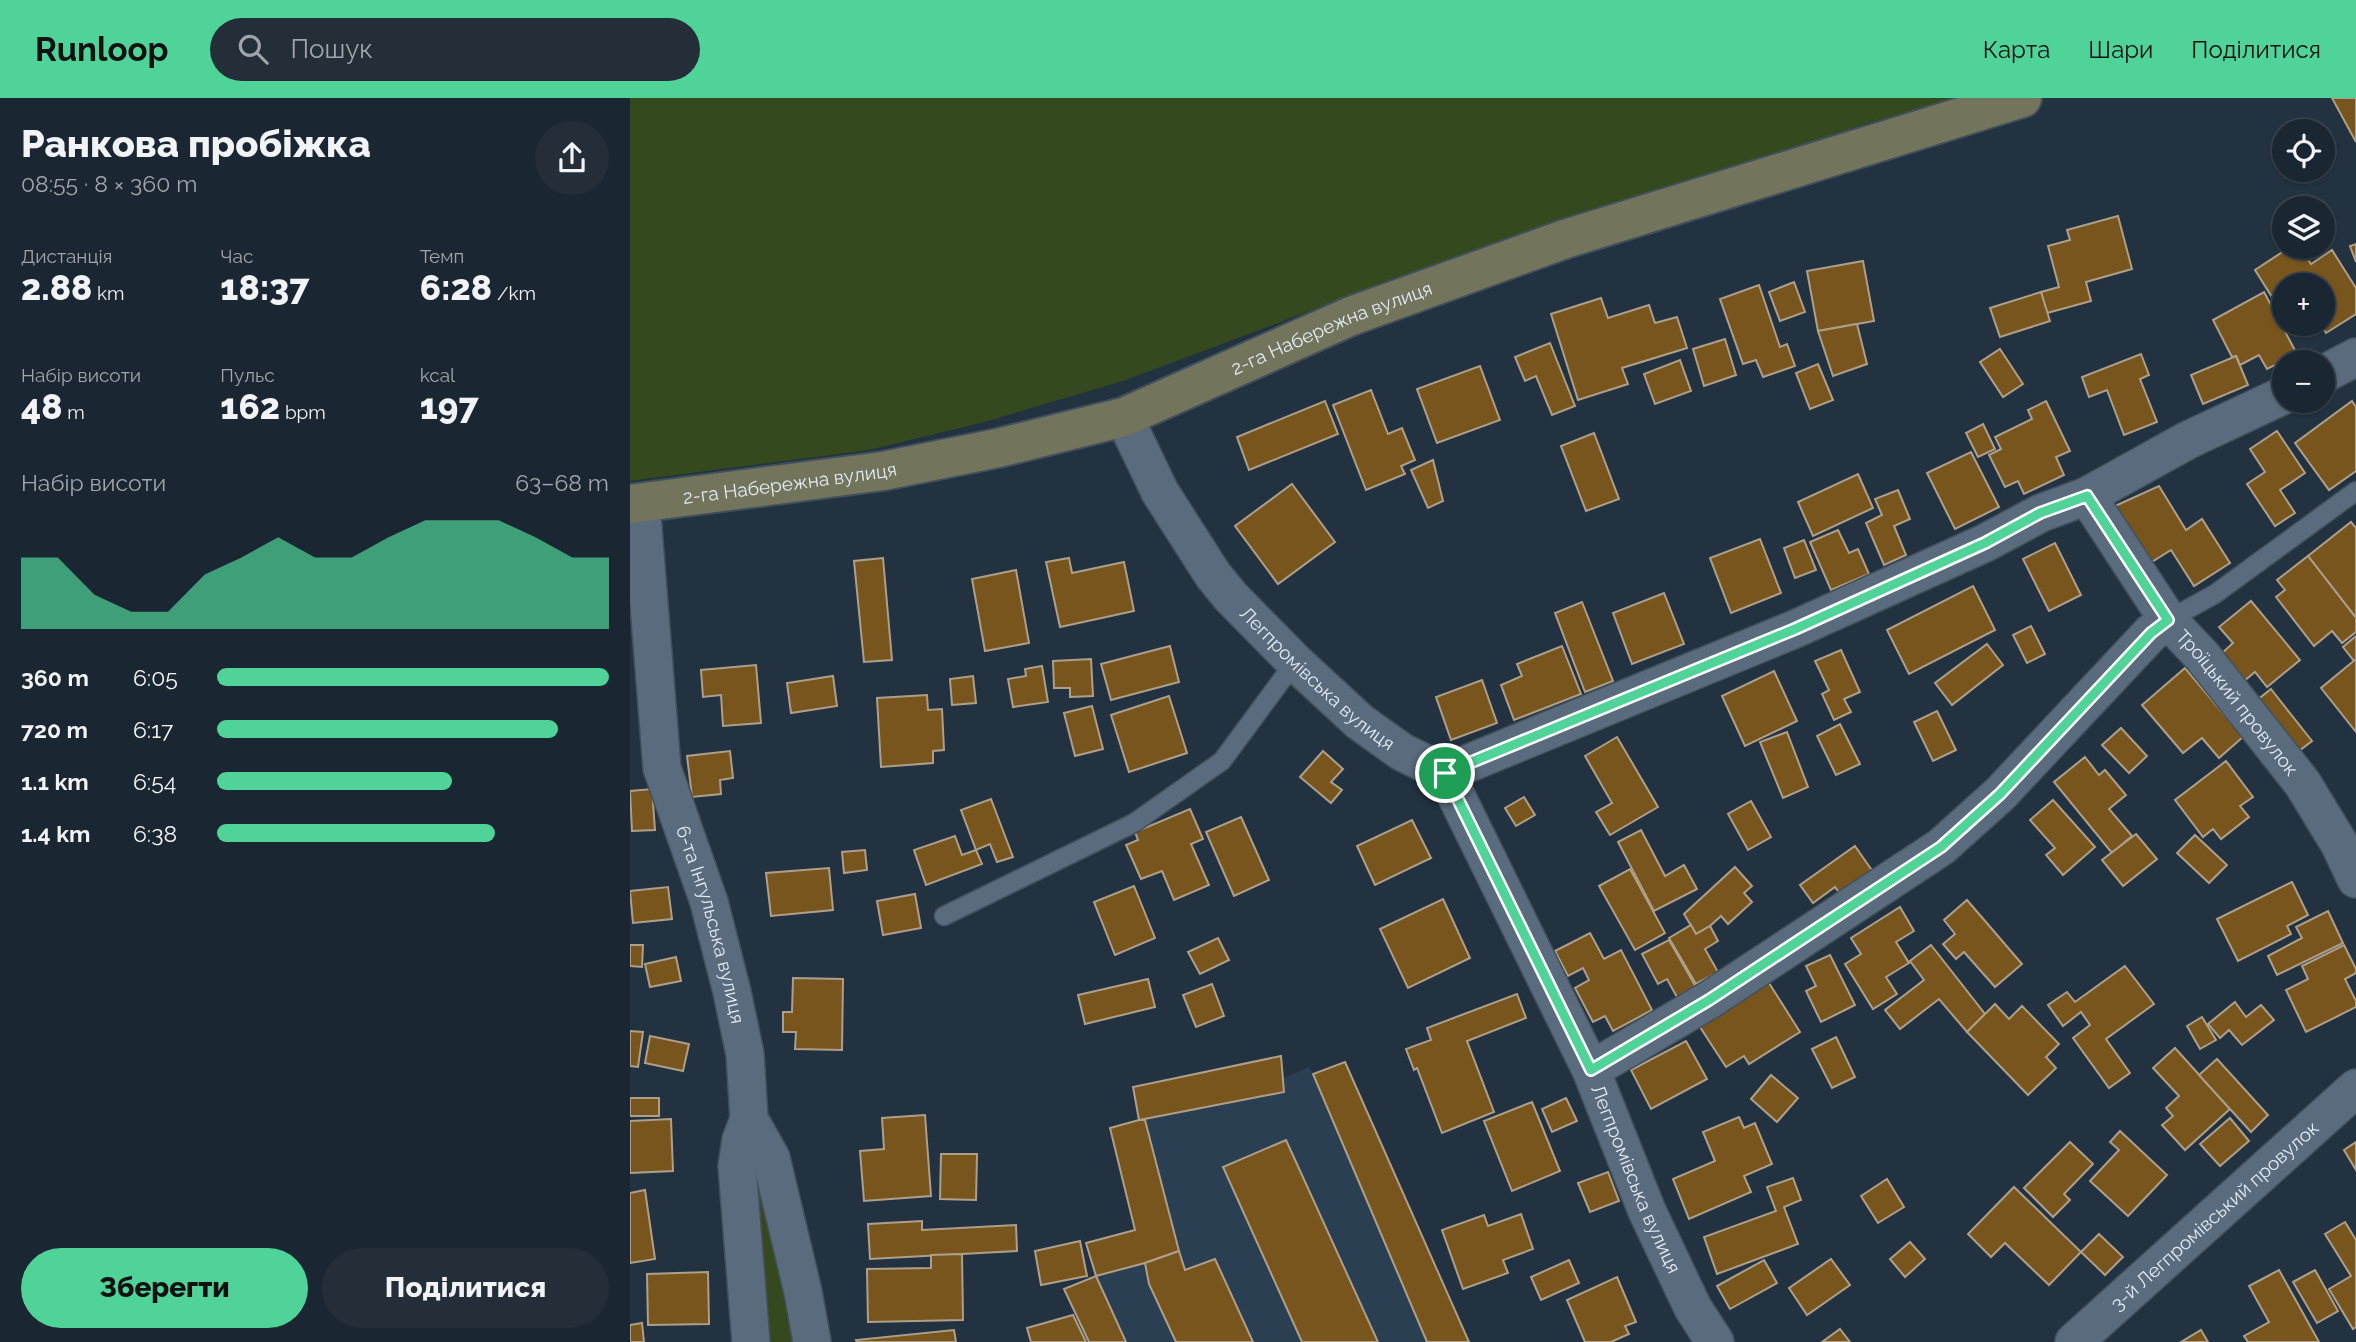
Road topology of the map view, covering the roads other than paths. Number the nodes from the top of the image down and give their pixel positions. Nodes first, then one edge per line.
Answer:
1 (2022, 98) edge
2 (2356, 357) edge
3 (2335, 368) edge
4 (2272, 400) edge
5 (1124, 417) junction
6 (2356, 491) edge
7 (2087, 496) junction
8 (635, 503) edge
9 (2168, 620) junction
10 (1295, 662) junction
11 (1445, 773) junction
12 (2356, 879) edge
13 (944, 916) dead end
14 (1591, 1070) junction
15 (2356, 1088) edge
16 (749, 1119) junction
17 (751, 1342) edge
18 (812, 1342) edge
19 (1715, 1342) edge
20 (2074, 1342) edge

1 - 5 main road, 2-га Набережна вулиця
2 - 3 street
4 - 7 street
5 - 8 main road, 2-га Набережна вулиця
5 - 10 street, Легпромівська вулиця
6 - 9 lane
7 - 9 street, Троїцький провулок
7 - 11 street
8 - 16 street, 6-та Інгульська вулиця
9 - 12 street, Троїцький провулок
9 - 14 street
10 - 11 street, Легпромівська вулиця
10 - 13 lane
11 - 14 street, Легпромівська вулиця
14 - 19 street, Легпромівська вулиця
15 - 20 street, 3-й Легпромівський провулок
16 - 17 street
16 - 18 street, 6-та Інгульська вулиця

